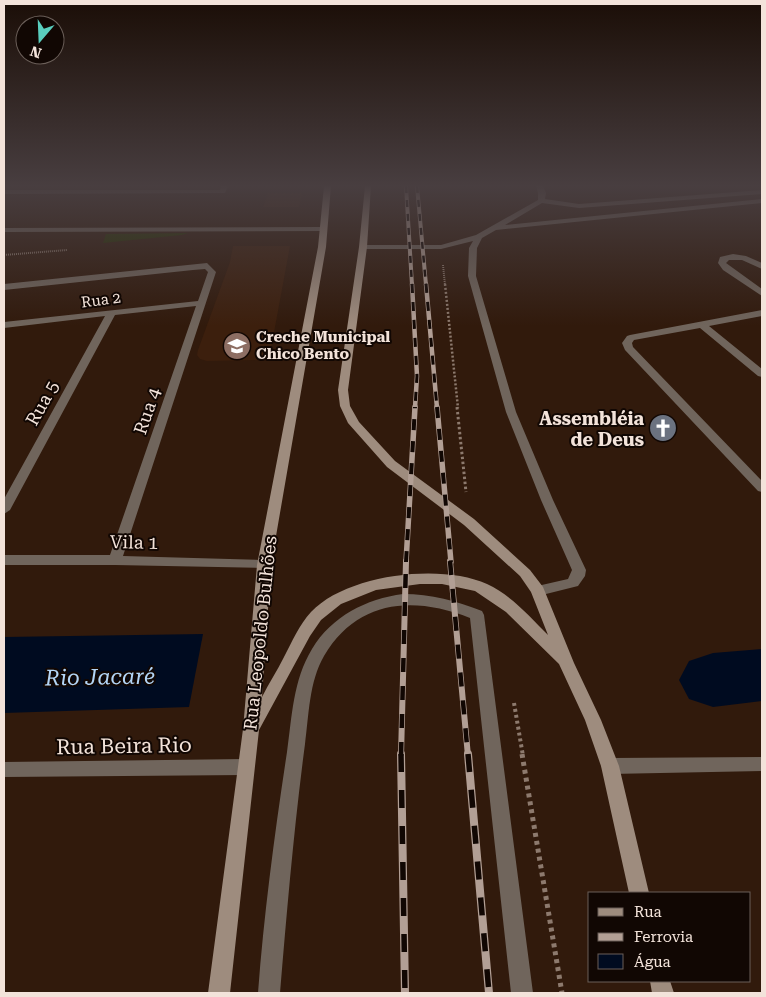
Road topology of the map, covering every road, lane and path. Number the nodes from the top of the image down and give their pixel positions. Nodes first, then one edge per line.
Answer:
1 (322, 233) edge
2 (364, 233) edge
3 (486, 233) edge
4 (479, 237) junction
5 (363, 246) junction
6 (762, 266) edge
7 (4, 286) edge
8 (762, 293) edge
9 (202, 303) junction
10 (112, 313) junction
11 (762, 313) edge
12 (701, 324) junction
13 (5, 327) edge
14 (762, 374) edge
15 (762, 488) edge
16 (4, 510) edge
17 (4, 560) edge
18 (115, 560) junction
19 (264, 565) junction
20 (538, 591) junction
21 (566, 663) junction
22 (251, 729) junction
23 (762, 764) edge
24 (610, 766) junction
25 (245, 767) junction
26 (4, 770) edge
27 (640, 892) edge
28 (219, 993) edge
29 (269, 993) edge
30 (522, 993) edge

1 - 19 main road, Rua Leopoldo Bulhões
2 - 5 main road
3 - 4 street
4 - 5 street
4 - 20 street
5 - 20 main road
6 - 8 street
7 - 9 street, Rua 4
9 - 10 street, Rua 2
9 - 18 street, Rua 4
10 - 13 street, Rua 2
10 - 16 street, Rua 5
11 - 12 street
12 - 14 street
12 - 15 street
17 - 18 street, Vila 1
18 - 19 street, Vila 1
19 - 22 main road, Rua Leopoldo Bulhões
20 - 21 main road
21 - 22 main road
21 - 24 main road
22 - 25 main road, Rua Leopoldo Bulhões
23 - 24 street
24 - 27 main road
25 - 26 street, Rua Beira Rio
25 - 28 main road, Rua Leopoldo Bulhões
29 - 30 street

